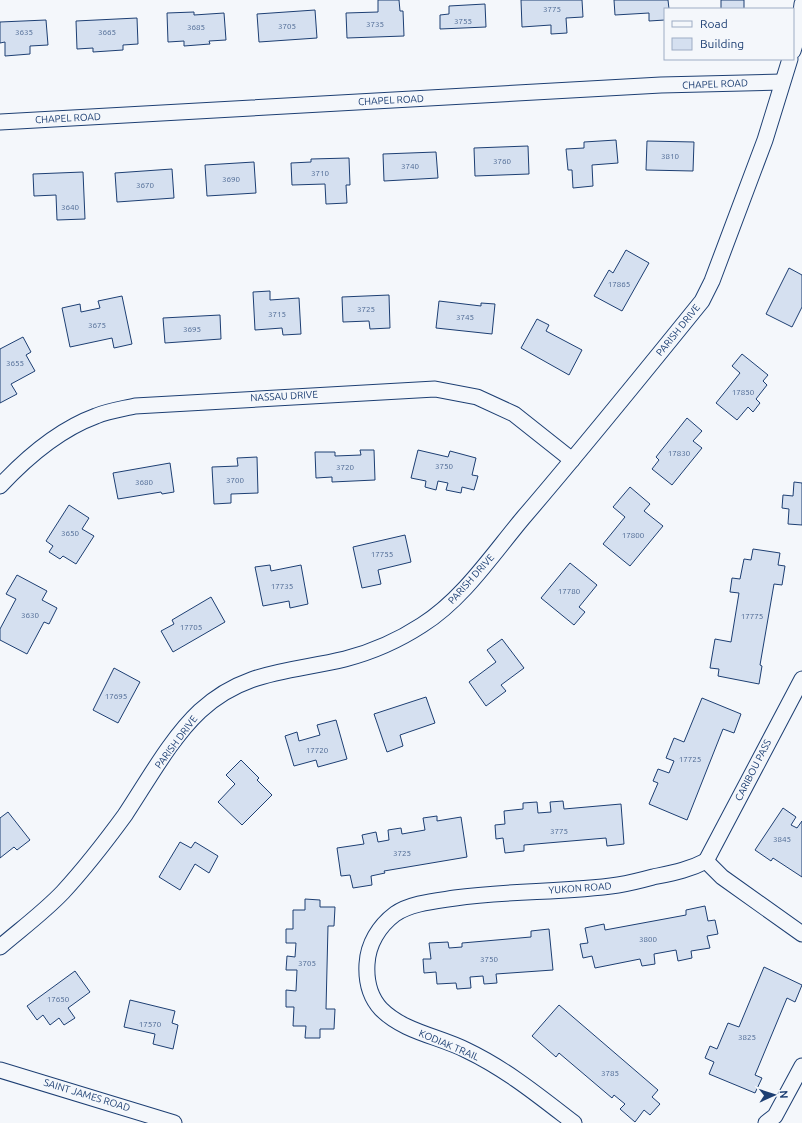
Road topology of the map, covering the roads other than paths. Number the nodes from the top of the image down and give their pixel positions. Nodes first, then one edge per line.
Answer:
1 (802, 4) edge
2 (794, 48) edge
3 (790, 60) edge
4 (782, 82) junction
5 (0, 122) edge
6 (572, 460) junction
7 (0, 486) edge
8 (802, 679) edge
9 (706, 861) junction
10 (802, 934) edge
11 (0, 947) edge
12 (367, 966) joint
13 (802, 1066) edge
14 (0, 1070) edge
15 (174, 1123) edge
16 (574, 1123) edge
17 (766, 1123) edge

1 - 2 street
3 - 4 street, PARISH DRIVE
4 - 5 street, CHAPEL ROAD
4 - 6 street, PARISH DRIVE
6 - 7 street, NASSAU DRIVE
6 - 11 street, PARISH DRIVE
8 - 9 street, CARIBOU PASS
9 - 10 street
9 - 12 street, YUKON ROAD
12 - 16 street, KODIAK TRAIL
13 - 17 street
14 - 15 street, SAINT JAMES ROAD

